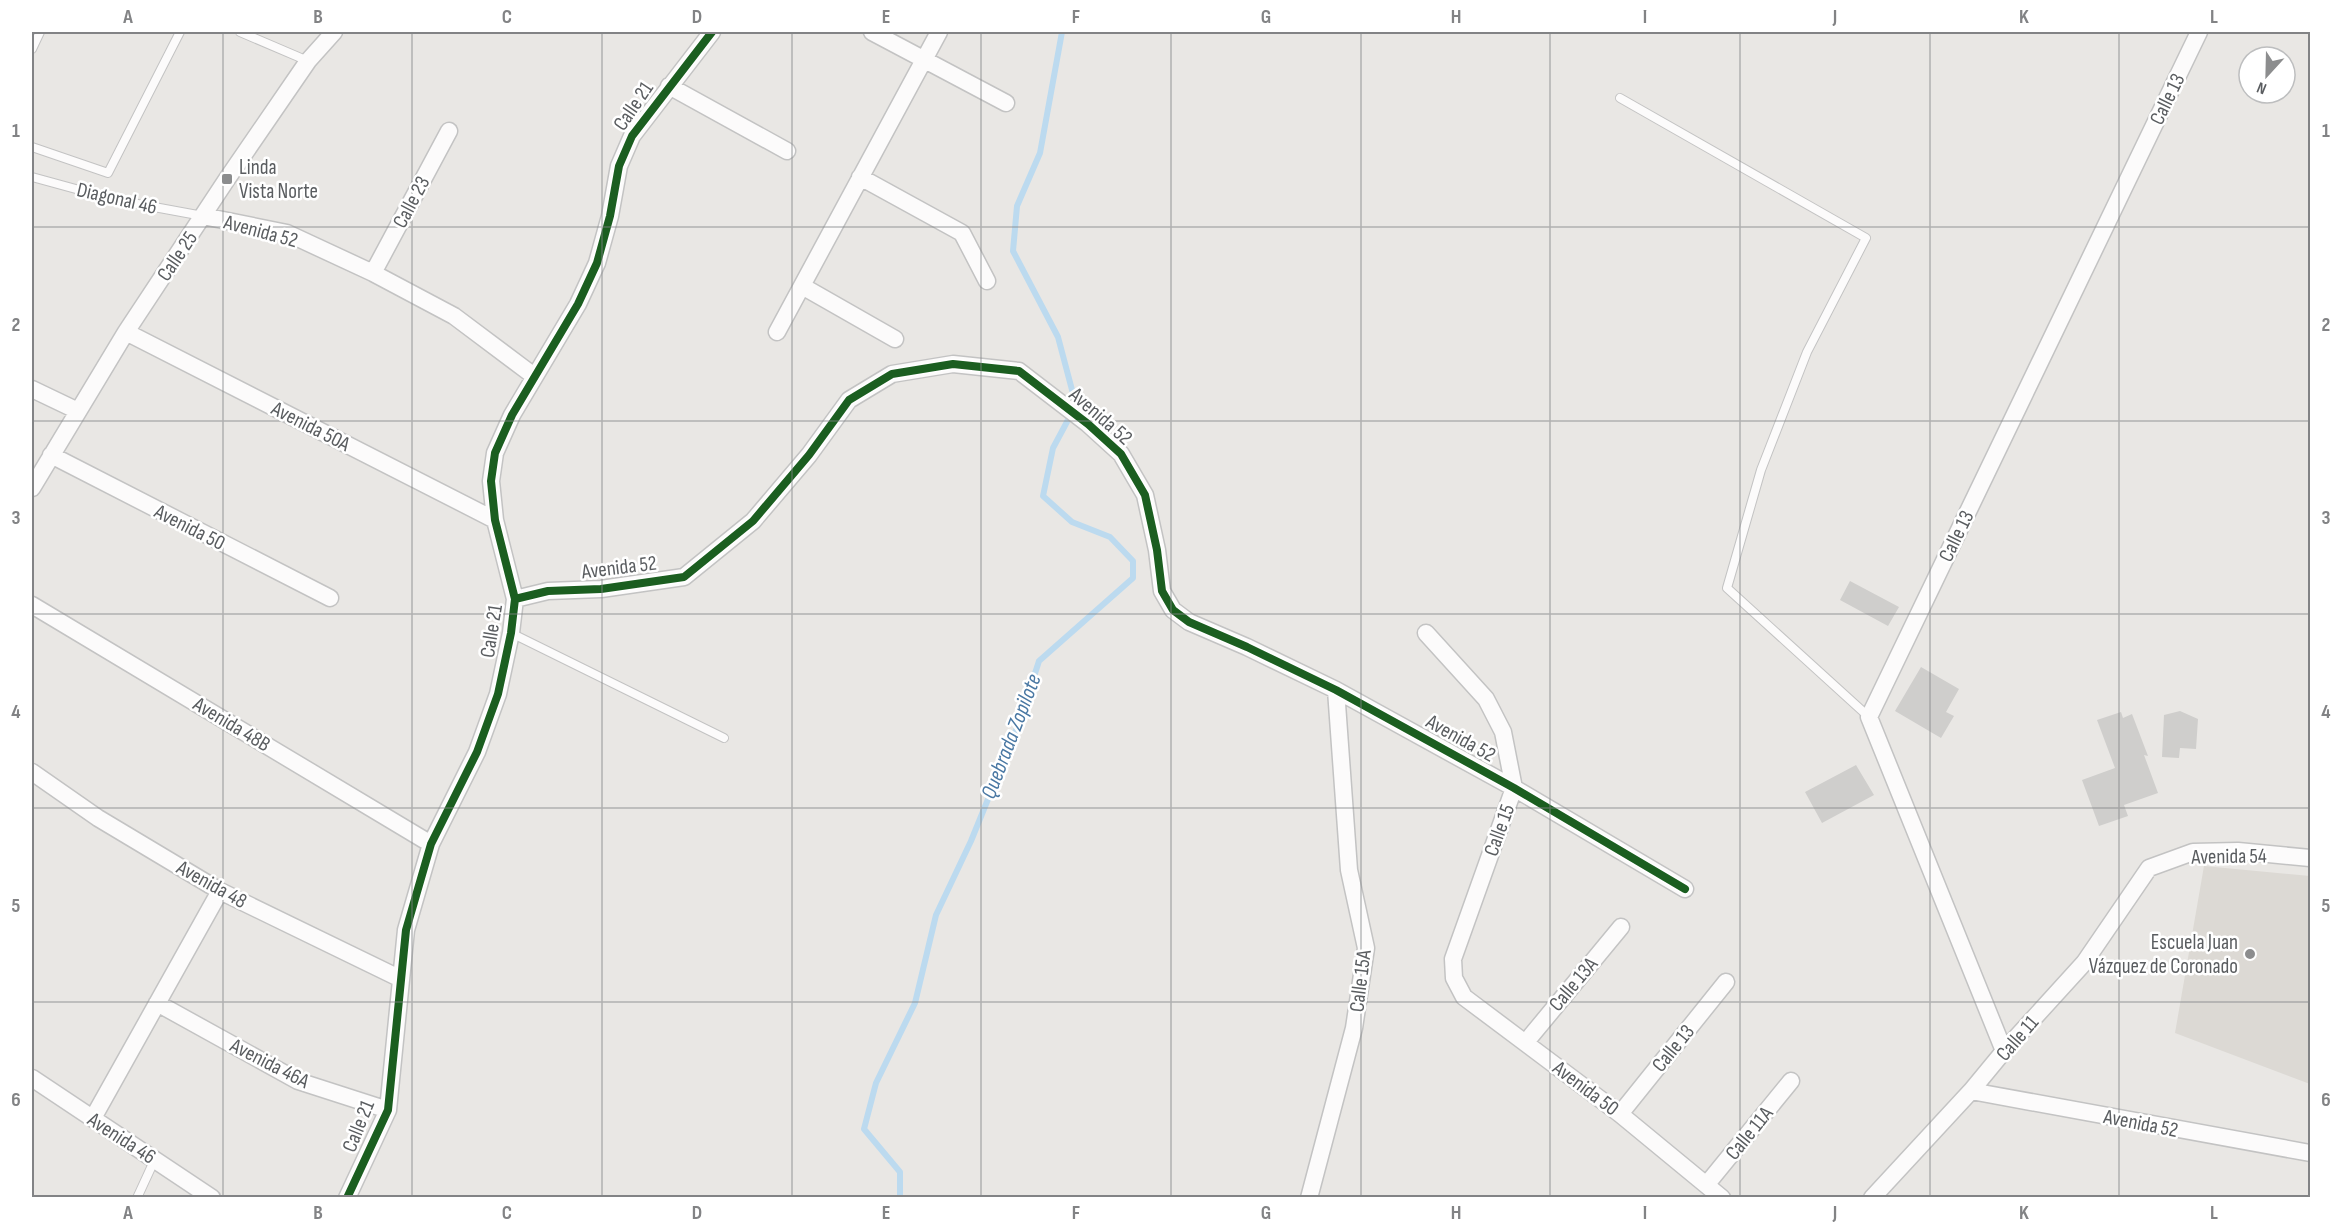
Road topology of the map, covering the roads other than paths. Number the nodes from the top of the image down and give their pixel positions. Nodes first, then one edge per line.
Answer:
1 (40, 32) edge
2 (180, 32) edge
3 (240, 32) edge
4 (334, 32) edge
5 (712, 32) edge
6 (872, 32) edge
7 (939, 32) edge
8 (2199, 32) edge
9 (32, 50) edge
10 (924, 60) junction
11 (308, 61) junction
12 (669, 86) junction
13 (1620, 98) dead end
14 (1006, 103) dead end
15 (449, 131) dead end
16 (32, 147) edge
17 (787, 152) dead end
18 (32, 177) edge
19 (860, 177) junction
20 (203, 216) junction
21 (373, 273) junction
22 (987, 281) dead end
23 (802, 286) junction
24 (126, 332) junction
25 (777, 332) dead end
26 (895, 339) dead end
27 (534, 376) junction
28 (32, 389) edge
29 (78, 411) junction
30 (51, 455) junction
31 (32, 488) edge
32 (495, 519) junction
33 (330, 598) dead end
34 (515, 599) junction
35 (32, 605) edge
36 (511, 633) junction
37 (1426, 633) dead end
38 (1336, 690) junction
39 (1869, 717) junction
40 (724, 738) dead end
41 (32, 772) edge
42 (1514, 788) junction
43 (431, 844) junction
44 (2310, 858) edge
45 (2149, 868) joint
46 (1685, 889) dead end
47 (220, 891) junction
48 (1620, 927) dead end
49 (1454, 978) joint
50 (401, 979) junction
51 (1726, 982) dead end
52 (157, 1003) junction
53 (1526, 1042) junction
54 (2004, 1050) junction
55 (32, 1078) edge
56 (1791, 1081) dead end
57 (1971, 1091) junction
58 (388, 1110) junction
59 (1620, 1114) junction
60 (93, 1118) junction
61 (2310, 1153) edge
62 (154, 1159) junction
63 (1707, 1184) junction
64 (137, 1197) edge
65 (212, 1197) edge
66 (347, 1197) edge
67 (1309, 1197) edge
68 (1722, 1197) edge
69 (1872, 1197) edge

1 - 9 lane
2 - 16 lane
3 - 11 lane
4 - 11 street, Calle 25
5 - 12 street, Calle 21
6 - 10 street
7 - 10 street
8 - 39 street, Calle 13
10 - 14 street
10 - 19 street
11 - 20 street, Calle 25
12 - 17 street
12 - 27 street, Calle 21
13 - 39 lane
15 - 21 street, Calle 23
18 - 20 lane, Diagonal 46
19 - 22 street
19 - 23 street
20 - 21 street, Avenida 52
20 - 24 street, Calle 25
21 - 27 street, Avenida 52
23 - 25 street
23 - 26 street
24 - 29 street, Calle 25
24 - 32 street, Avenida 50A
27 - 32 street, Calle 21
28 - 29 street
29 - 30 street, Calle 25
30 - 31 street, Calle 25
30 - 33 street, Avenida 50
32 - 34 street, Calle 21
34 - 36 street, Calle 21
34 - 38 street, Avenida 52
35 - 43 street, Avenida 48B
36 - 40 lane
36 - 43 street, Calle 21
37 - 42 street, Calle 15
38 - 42 street, Avenida 52
38 - 67 street, Calle 15A
39 - 54 street
41 - 47 street, Avenida 48
42 - 46 street, Avenida 52
42 - 49 street, Calle 15
43 - 50 street, Calle 21
44 - 45 street, Avenida 54
45 - 54 street, Calle 11
47 - 50 street, Avenida 48
47 - 52 street
48 - 53 street, Calle 13A
49 - 53 street, Avenida 50
50 - 58 street, Calle 21
51 - 59 street, Calle 13
52 - 58 street, Avenida 46A
52 - 60 street
53 - 59 street, Avenida 50
54 - 57 street, Calle 11
55 - 60 street, Avenida 46
56 - 63 street, Calle 11A
57 - 61 street, Avenida 52
57 - 69 street, Calle 11
58 - 66 street, Calle 21
59 - 63 street, Avenida 50
60 - 62 street, Avenida 46
62 - 64 lane
62 - 65 street, Avenida 46
63 - 68 street, Avenida 50

